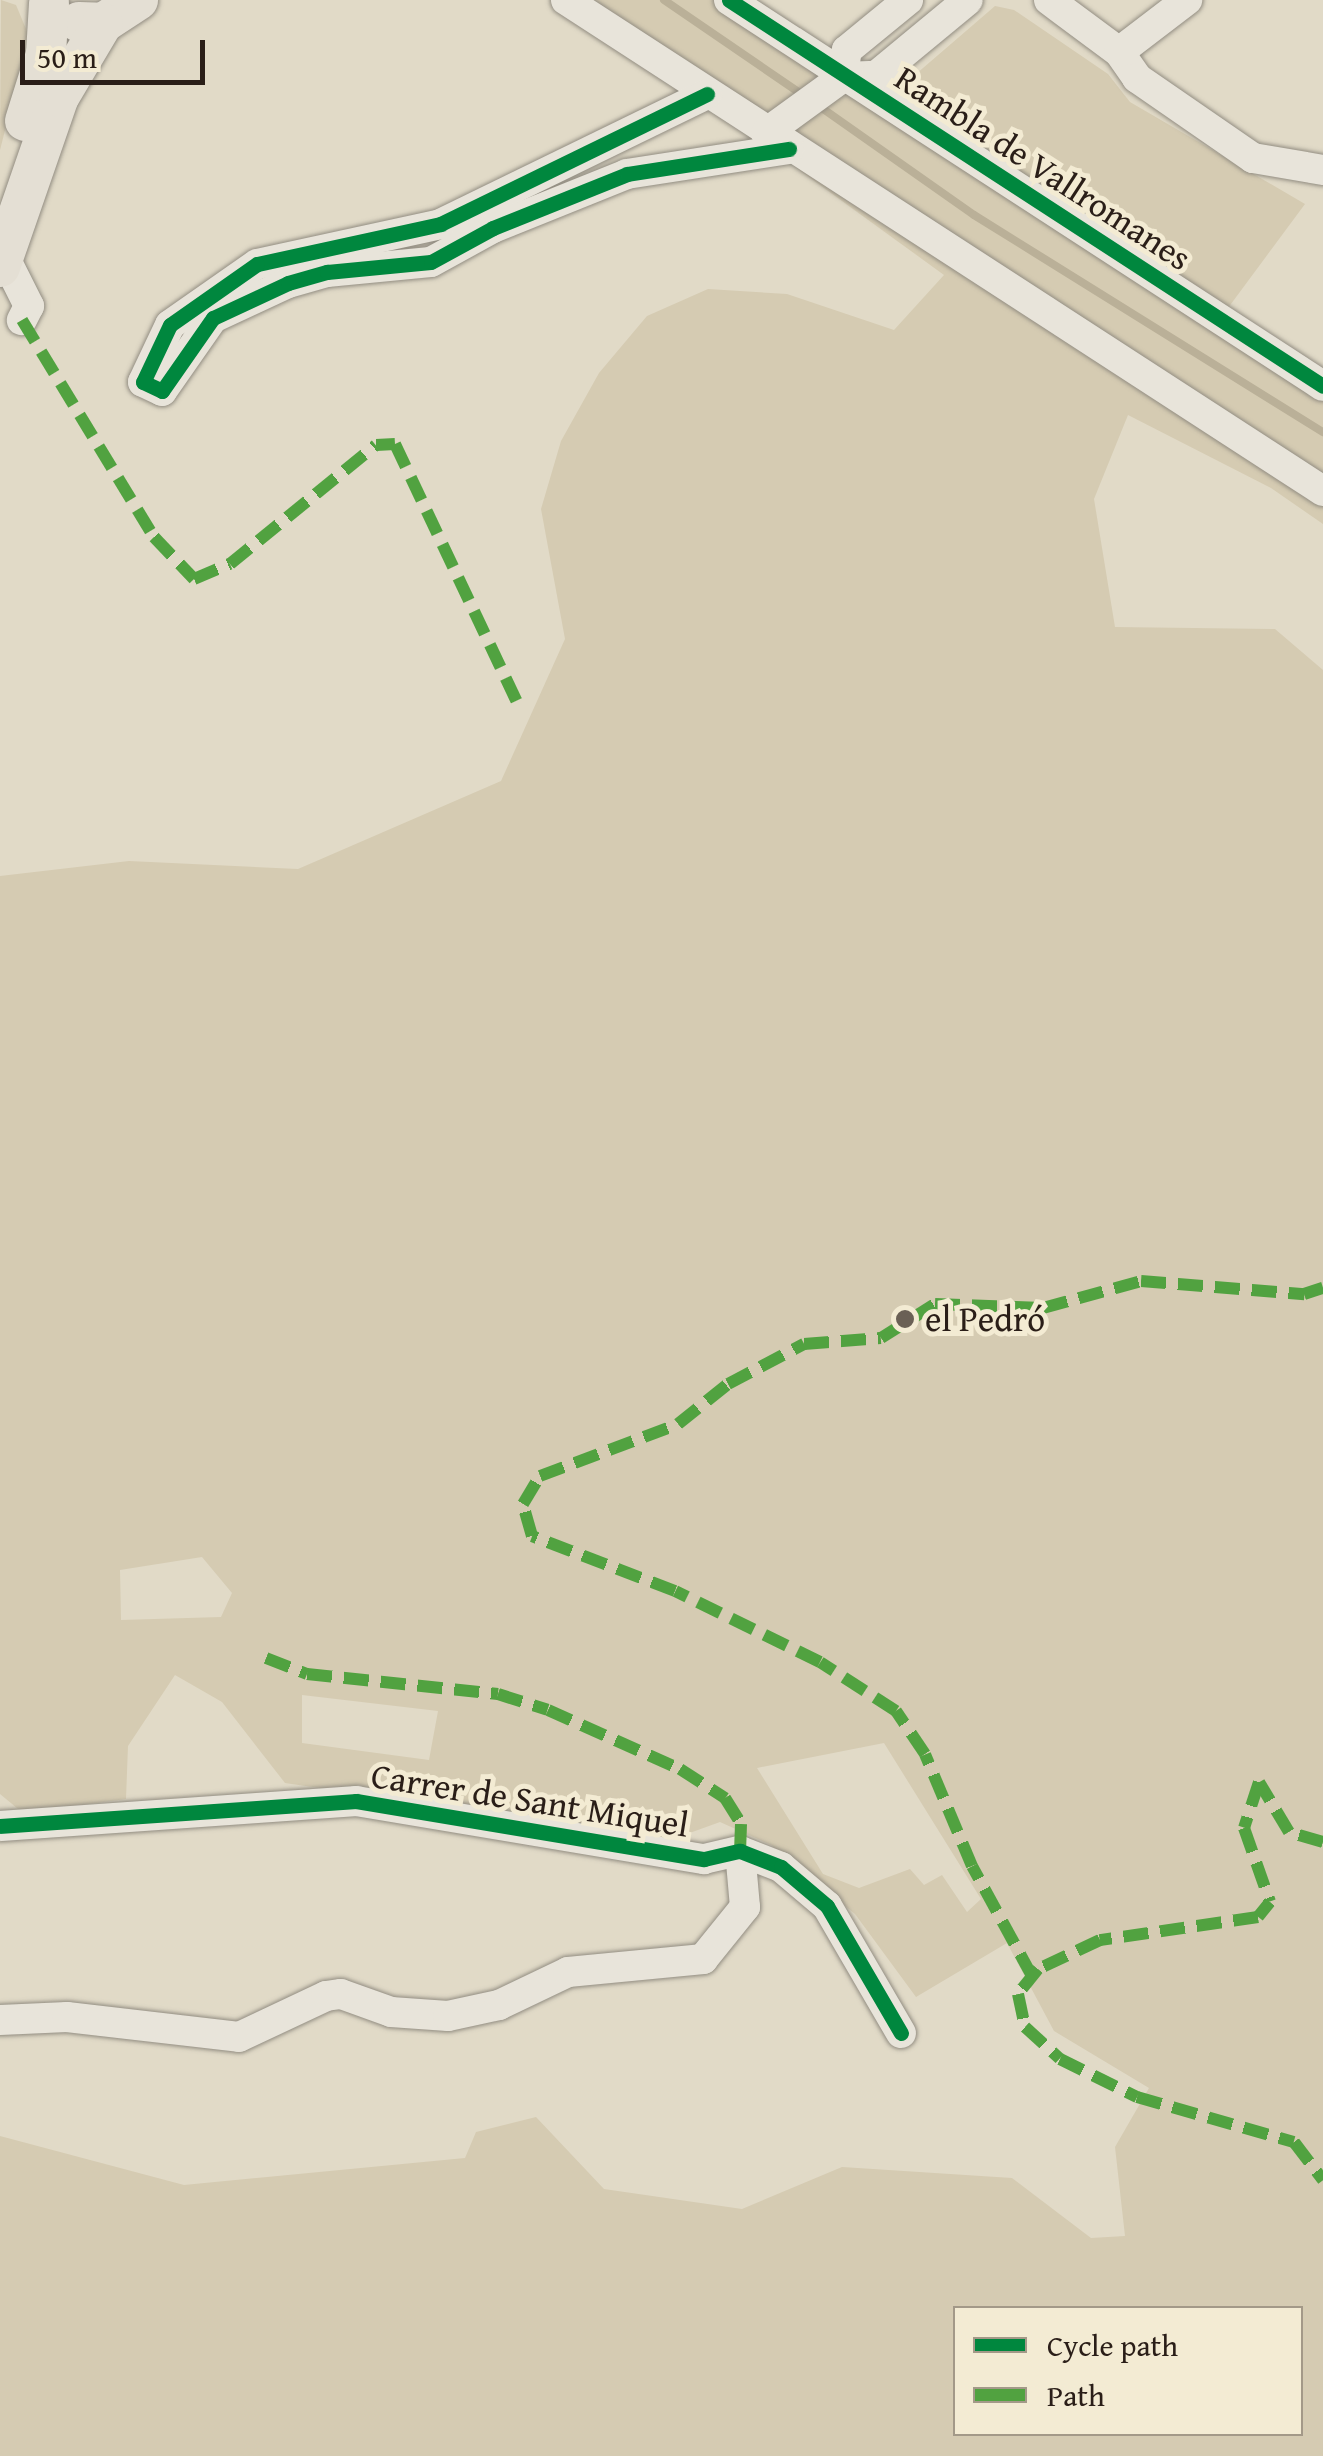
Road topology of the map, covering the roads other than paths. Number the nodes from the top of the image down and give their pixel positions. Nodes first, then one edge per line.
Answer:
1 (138, 0) edge
2 (566, 0) edge
3 (730, 0) edge
4 (908, 0) edge
5 (968, 0) edge
6 (1049, 0) edge
7 (1187, 0) edge
8 (48, 2) edge
9 (104, 23) junction
10 (1119, 52) junction
11 (654, 59) junction
12 (844, 77) junction
13 (716, 100) junction
14 (660, 120) junction
15 (778, 141) junction
16 (718, 158) junction
17 (1323, 170) edge
18 (0, 196) edge
19 (2, 261) edge
20 (7, 314) edge
21 (1323, 386) edge
22 (1323, 491) edge
23 (0, 1826) edge
24 (740, 1852) junction
25 (5, 2017) edge
26 (901, 2033) dead end

1 - 9 main road
2 - 11 street
3 - 12 street, Rambla de Vallromanes
4 - 12 street
5 - 12 street
6 - 10 street
7 - 10 street
8 - 9 main road
8 - 18 main road
9 - 19 main road
10 - 17 street
11 - 13 street
11 - 14 street
12 - 15 street
12 - 21 street, Rambla de Vallromanes
13 - 14 street
13 - 15 street
13 - 16 street
14 - 16 street
15 - 16 street
15 - 22 street
19 - 20 street
23 - 24 street, Carrer de Sant Miquel
24 - 25 street
24 - 26 street, Carrer de Sant Miquel

